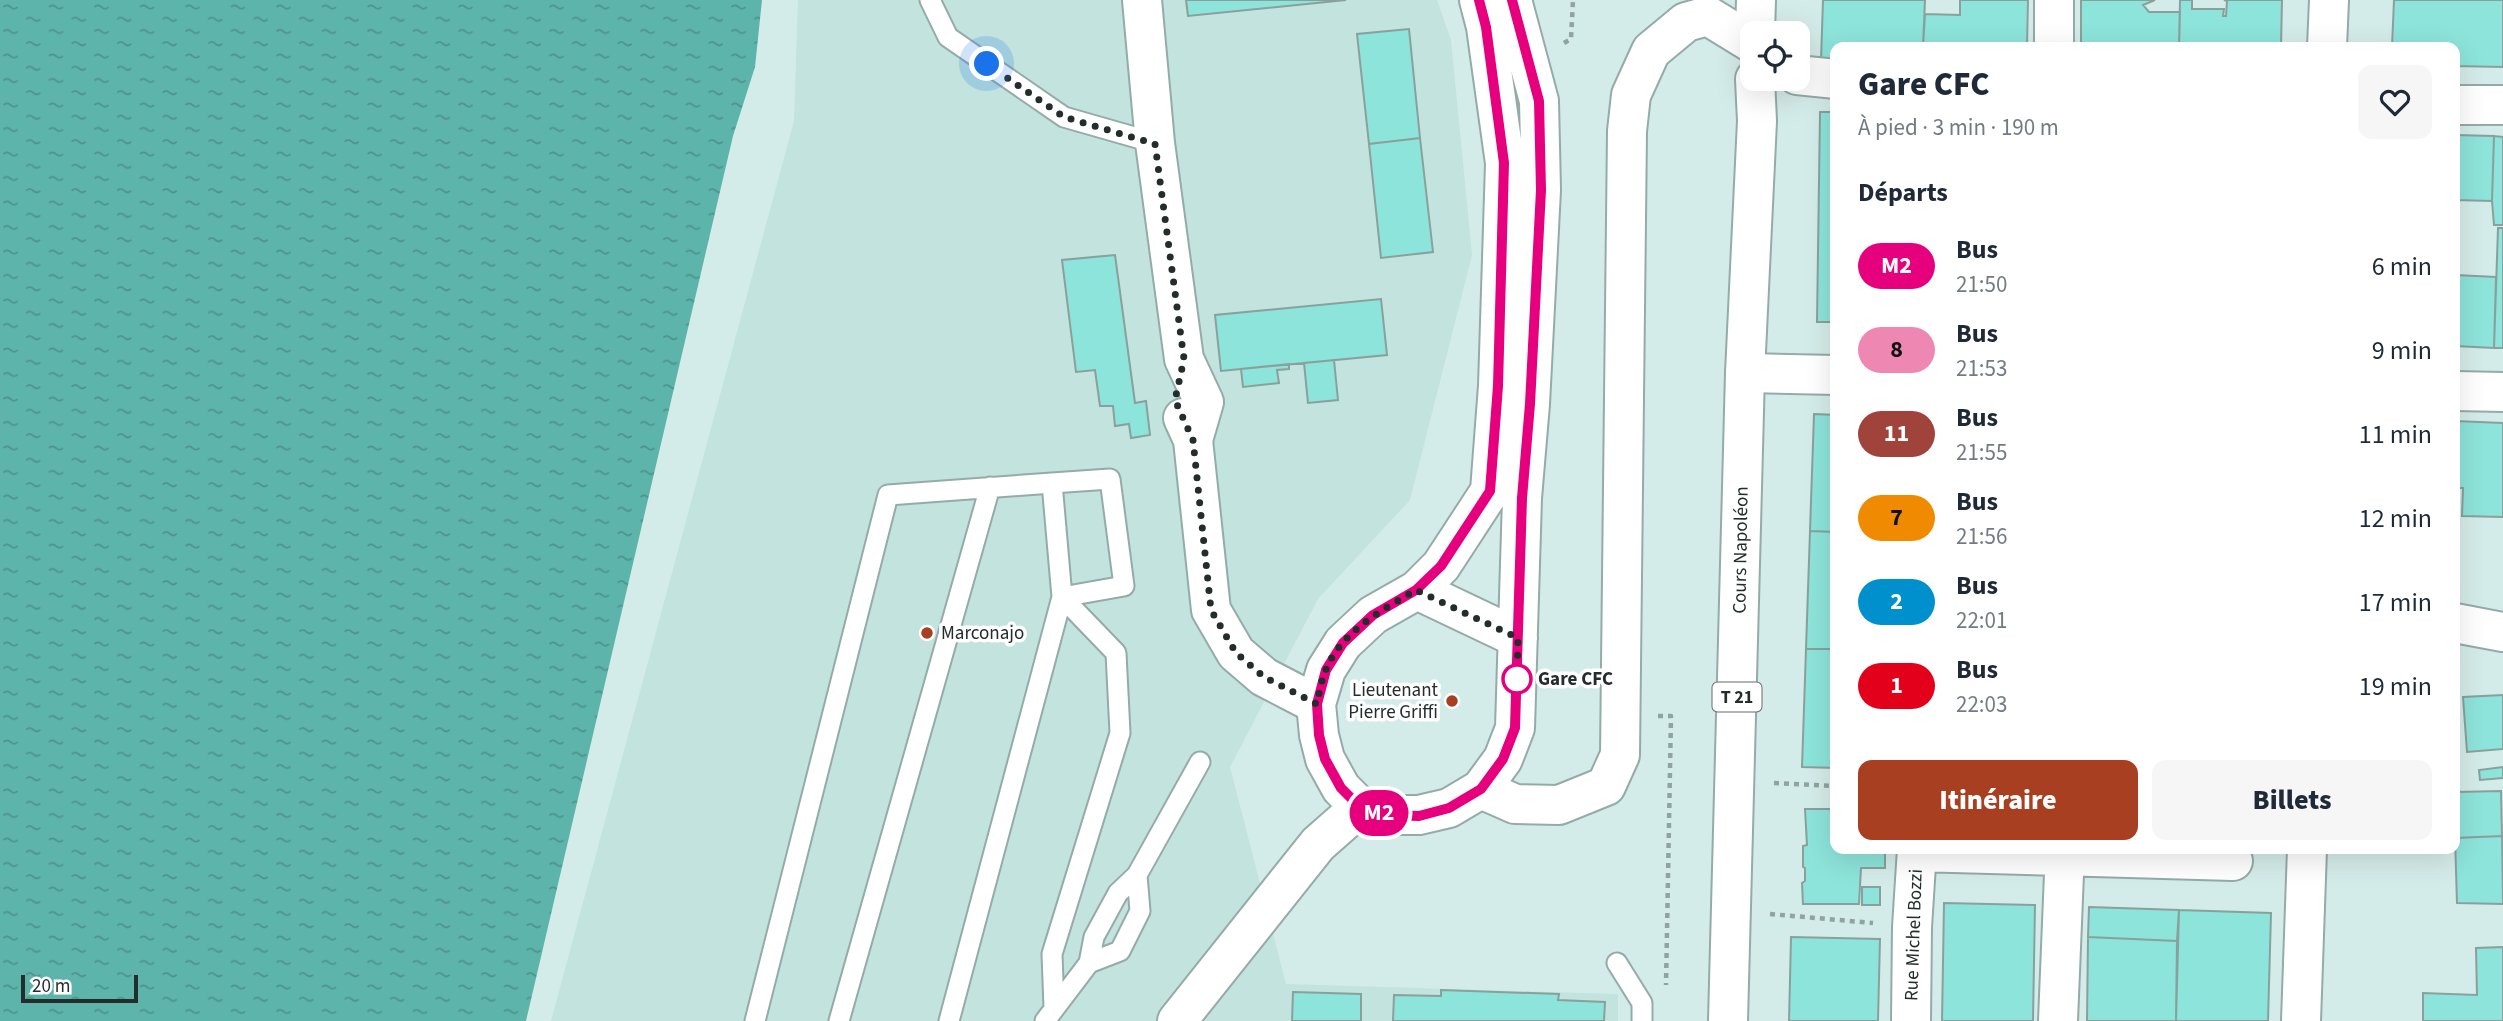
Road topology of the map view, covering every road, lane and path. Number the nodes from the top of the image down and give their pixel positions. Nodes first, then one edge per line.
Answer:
1 (930, 0) edge
2 (948, 0) edge
3 (1142, 0) edge
4 (1479, 0) edge
5 (1512, 0) edge
6 (1756, 0) edge
7 (2054, 0) edge
8 (2329, 0) edge
9 (1755, 21) edge
10 (1740, 36) edge
11 (948, 37) junction
12 (2054, 42) edge
13 (2327, 42) edge
14 (1810, 76) edge
15 (1830, 78) edge
16 (1756, 91) edge
17 (2460, 105) edge
18 (2503, 105) edge
19 (1155, 144) junction
20 (1745, 373) junction
21 (1830, 375) edge
22 (2460, 391) edge
23 (2503, 392) edge
24 (1052, 483) junction
25 (990, 487) junction
26 (1416, 590) junction
27 (1062, 597) junction
28 (2460, 624) edge
29 (2503, 632) edge
30 (1518, 638) junction
31 (1317, 704) junction
32 (1620, 715) junction
33 (1200, 762) dead end
34 (1735, 782) junction
35 (1830, 786) edge
36 (1481, 789) junction
37 (1360, 807) junction
38 (1917, 854) edge
39 (2065, 854) edge
40 (2086, 854) edge
41 (2307, 854) edge
42 (2233, 861) dead end
43 (1137, 875) junction
44 (1731, 910) junction
45 (1912, 927) junction
46 (1089, 963) junction
47 (1617, 963) dead end
48 (1666, 969) dead end
49 (1049, 1015) edge
50 (755, 1021) edge
51 (839, 1021) edge
52 (949, 1021) edge
53 (1177, 1021) edge
54 (1642, 1021) edge
55 (1728, 1021) edge
56 (1911, 1021) edge
57 (2058, 1021) edge
58 (2301, 1021) edge

1 - 11 lane
2 - 11 lane
3 - 19 main road
4 - 26 main road
5 - 30 main road
6 - 9 main road
7 - 12 main road
8 - 13 main road
10 - 32 main road
11 - 19 lane
14 - 15 main road
16 - 20 main road, Cours Napoléon / T 21
17 - 18 main road
19 - 31 main road
20 - 21 main road
20 - 34 main road, Cours Napoléon / T 21
22 - 23 main road
24 - 25 lane
24 - 27 lane
24 - 27 lane
25 - 50 lane
25 - 51 lane
26 - 30 main road
26 - 31 main road
27 - 49 lane
27 - 52 lane
28 - 29 main road
30 - 36 main road
31 - 37 main road
32 - 36 main road
32 - 48 path
33 - 43 lane
34 - 35 path
34 - 44 main road, Cours Napoléon / T 21
36 - 37 main road
37 - 53 main road
38 - 45 main road, Rue Michel Bozzi
39 - 57 main road
40 - 42 main road
41 - 58 main road
43 - 46 lane
43 - 46 lane
44 - 45 path
44 - 55 main road, Cours Napoléon / T 21
45 - 56 main road, Rue Michel Bozzi
46 - 49 lane
47 - 54 lane

